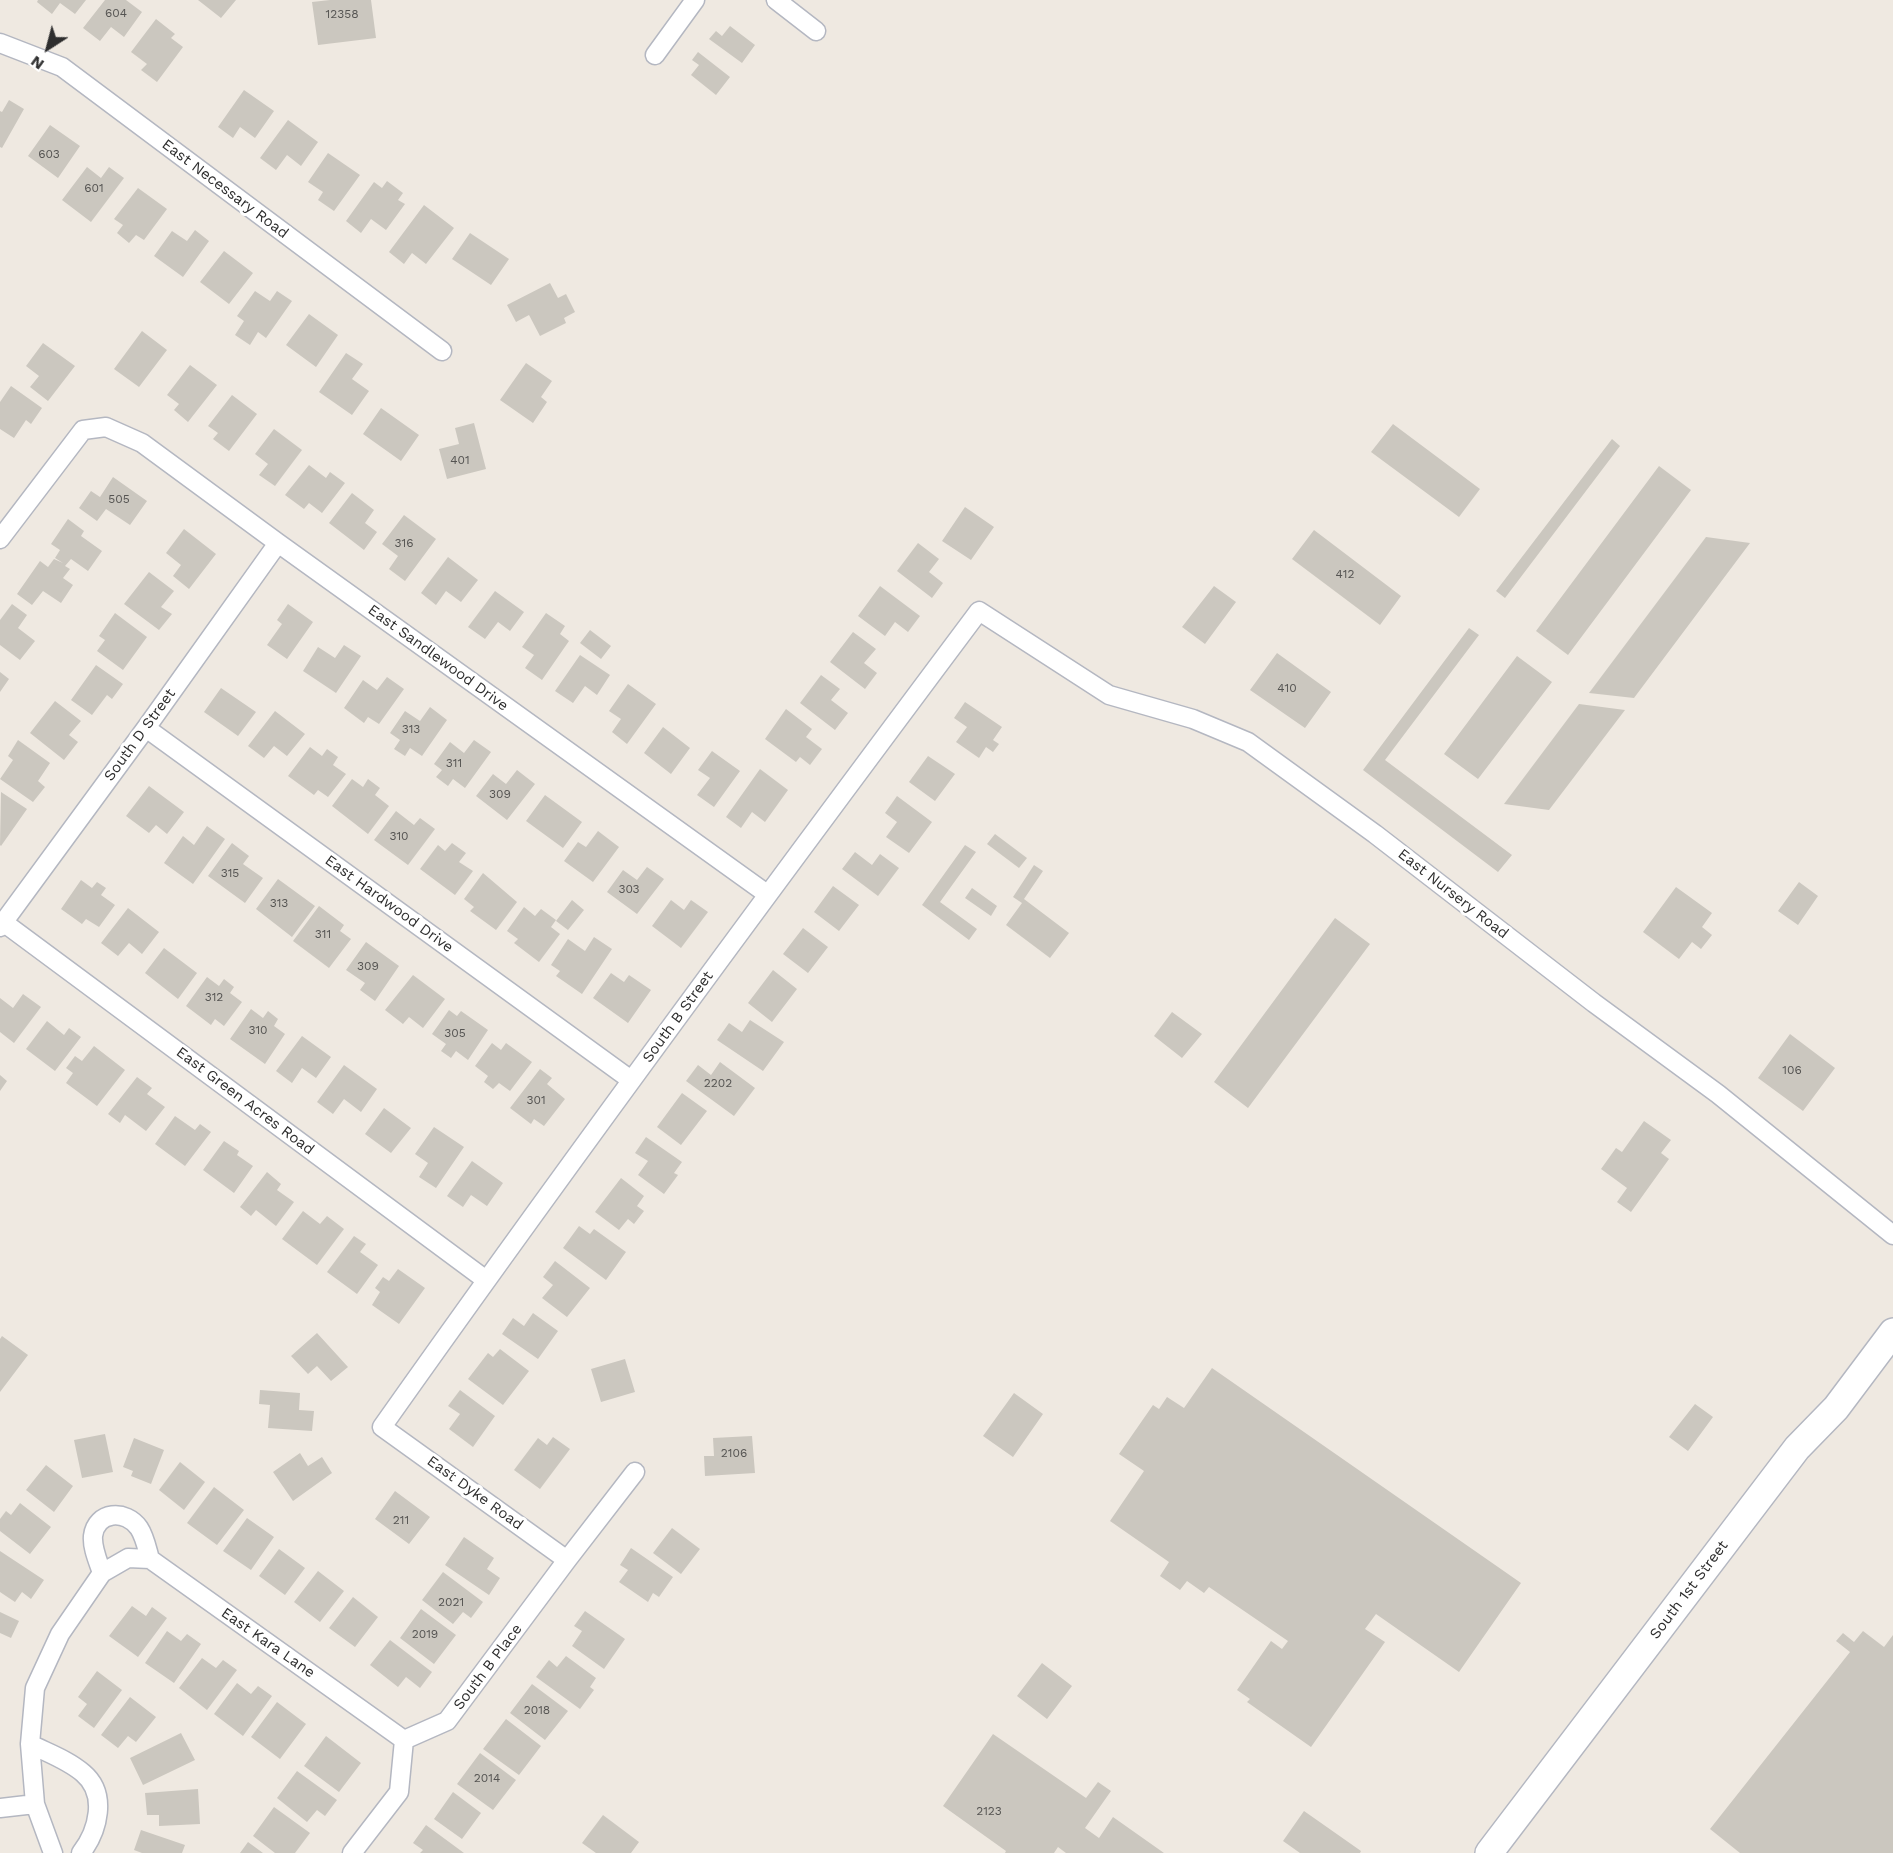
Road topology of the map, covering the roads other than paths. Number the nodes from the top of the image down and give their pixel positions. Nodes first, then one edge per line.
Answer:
1 (695, 0) edge
2 (776, 0) edge
3 (816, 31) dead end
4 (0, 43) edge
5 (655, 55) dead end
6 (442, 351) dead end
7 (0, 539) edge
8 (278, 543) junction
9 (979, 611) joint
10 (146, 728) junction
11 (767, 894) junction
12 (2, 924) edge
13 (632, 1080) junction
14 (1893, 1235) edge
15 (486, 1280) junction
16 (1893, 1332) edge
17 (382, 1427) joint
18 (635, 1473) dead end
19 (150, 1559) junction
20 (567, 1560) junction
21 (102, 1573) junction
22 (404, 1740) junction
23 (30, 1744) junction
24 (35, 1803) junction
25 (0, 1808) edge
26 (53, 1853) edge
27 (81, 1853) edge
28 (352, 1853) edge
29 (1489, 1853) edge

1 - 5 street
2 - 3 street
4 - 6 street, East Necessary Road
7 - 8 street, East Sandlewood Drive
8 - 10 street, South D Street
8 - 11 street, East Sandlewood Drive
9 - 11 street, South B Street
9 - 14 street, East Nursery Road
10 - 12 street, South D Street
10 - 13 street, East Hardwood Drive
11 - 13 street, South B Street
12 - 15 street, East Green Acres Road
13 - 15 street, South B Street
15 - 17 street, South B Street
16 - 29 main road, South 1st Street
17 - 20 street, East Dyke Road
18 - 20 street, South B Place
19 - 21 street
19 - 21 street
19 - 22 street, East Kara Lane
20 - 22 street, South B Place
21 - 23 street
22 - 28 street
23 - 24 street
23 - 27 street
24 - 25 street
24 - 26 street

